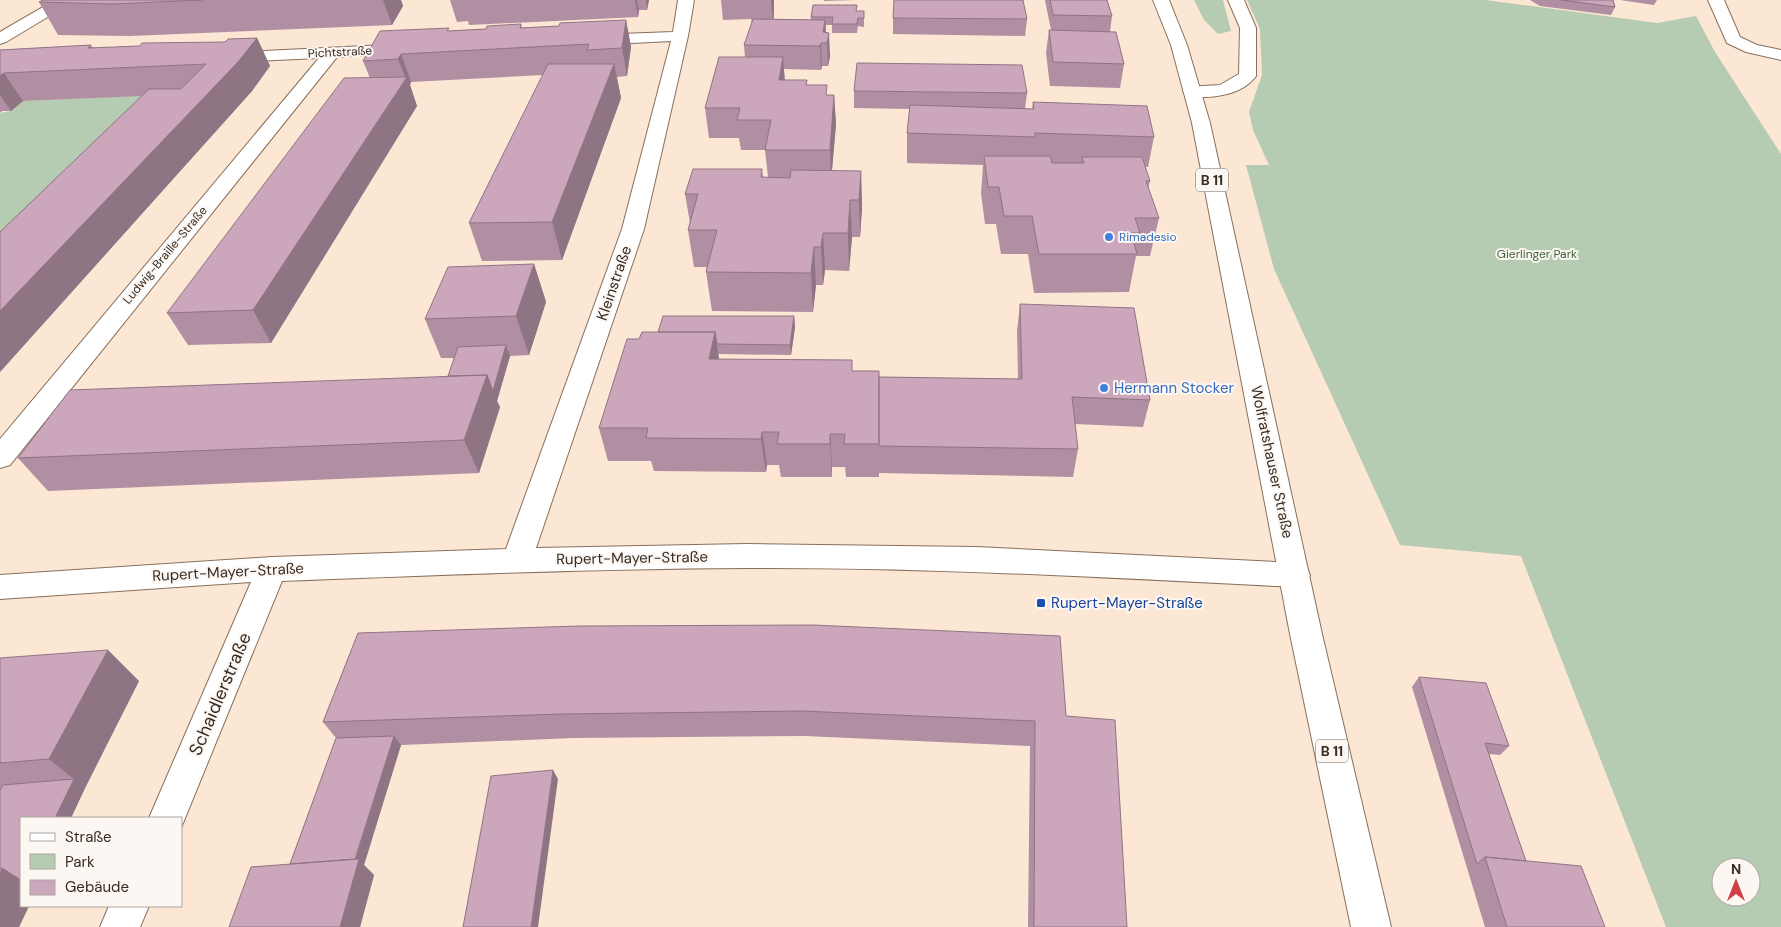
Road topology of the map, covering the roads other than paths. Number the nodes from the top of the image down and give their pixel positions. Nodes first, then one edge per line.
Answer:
1 (66, 0) edge
2 (686, 0) edge
3 (1161, 0) edge
4 (1236, 0) edge
5 (1716, 0) edge
6 (680, 36) junction
7 (0, 39) edge
8 (580, 41) edge
9 (421, 48) edge
10 (332, 53) junction
11 (1781, 55) edge
12 (215, 58) edge
13 (1192, 91) junction
14 (0, 458) edge
15 (517, 560) junction
16 (272, 569) junction
17 (1295, 575) junction
18 (0, 587) edge
19 (167, 817) edge
20 (129, 907) edge
21 (120, 927) edge
22 (1371, 927) edge

1 - 7 street
2 - 6 street, Kleinstraße
3 - 13 street, Wolfratshauser Straße / B 11
4 - 13 street
5 - 11 street
6 - 8 street
6 - 15 street, Kleinstraße
9 - 10 street, Pichtstraße
10 - 12 street, Pichtstraße
10 - 14 street, Ludwig-Braille-Straße
13 - 17 street, Wolfratshauser Straße / B 11
15 - 16 street, Rupert-Mayer-Straße
15 - 17 street, Rupert-Mayer-Straße
16 - 18 street, Rupert-Mayer-Straße
16 - 19 street, Schaidlerstraße
17 - 22 street, Wolfratshauser Straße / B 11
20 - 21 street

